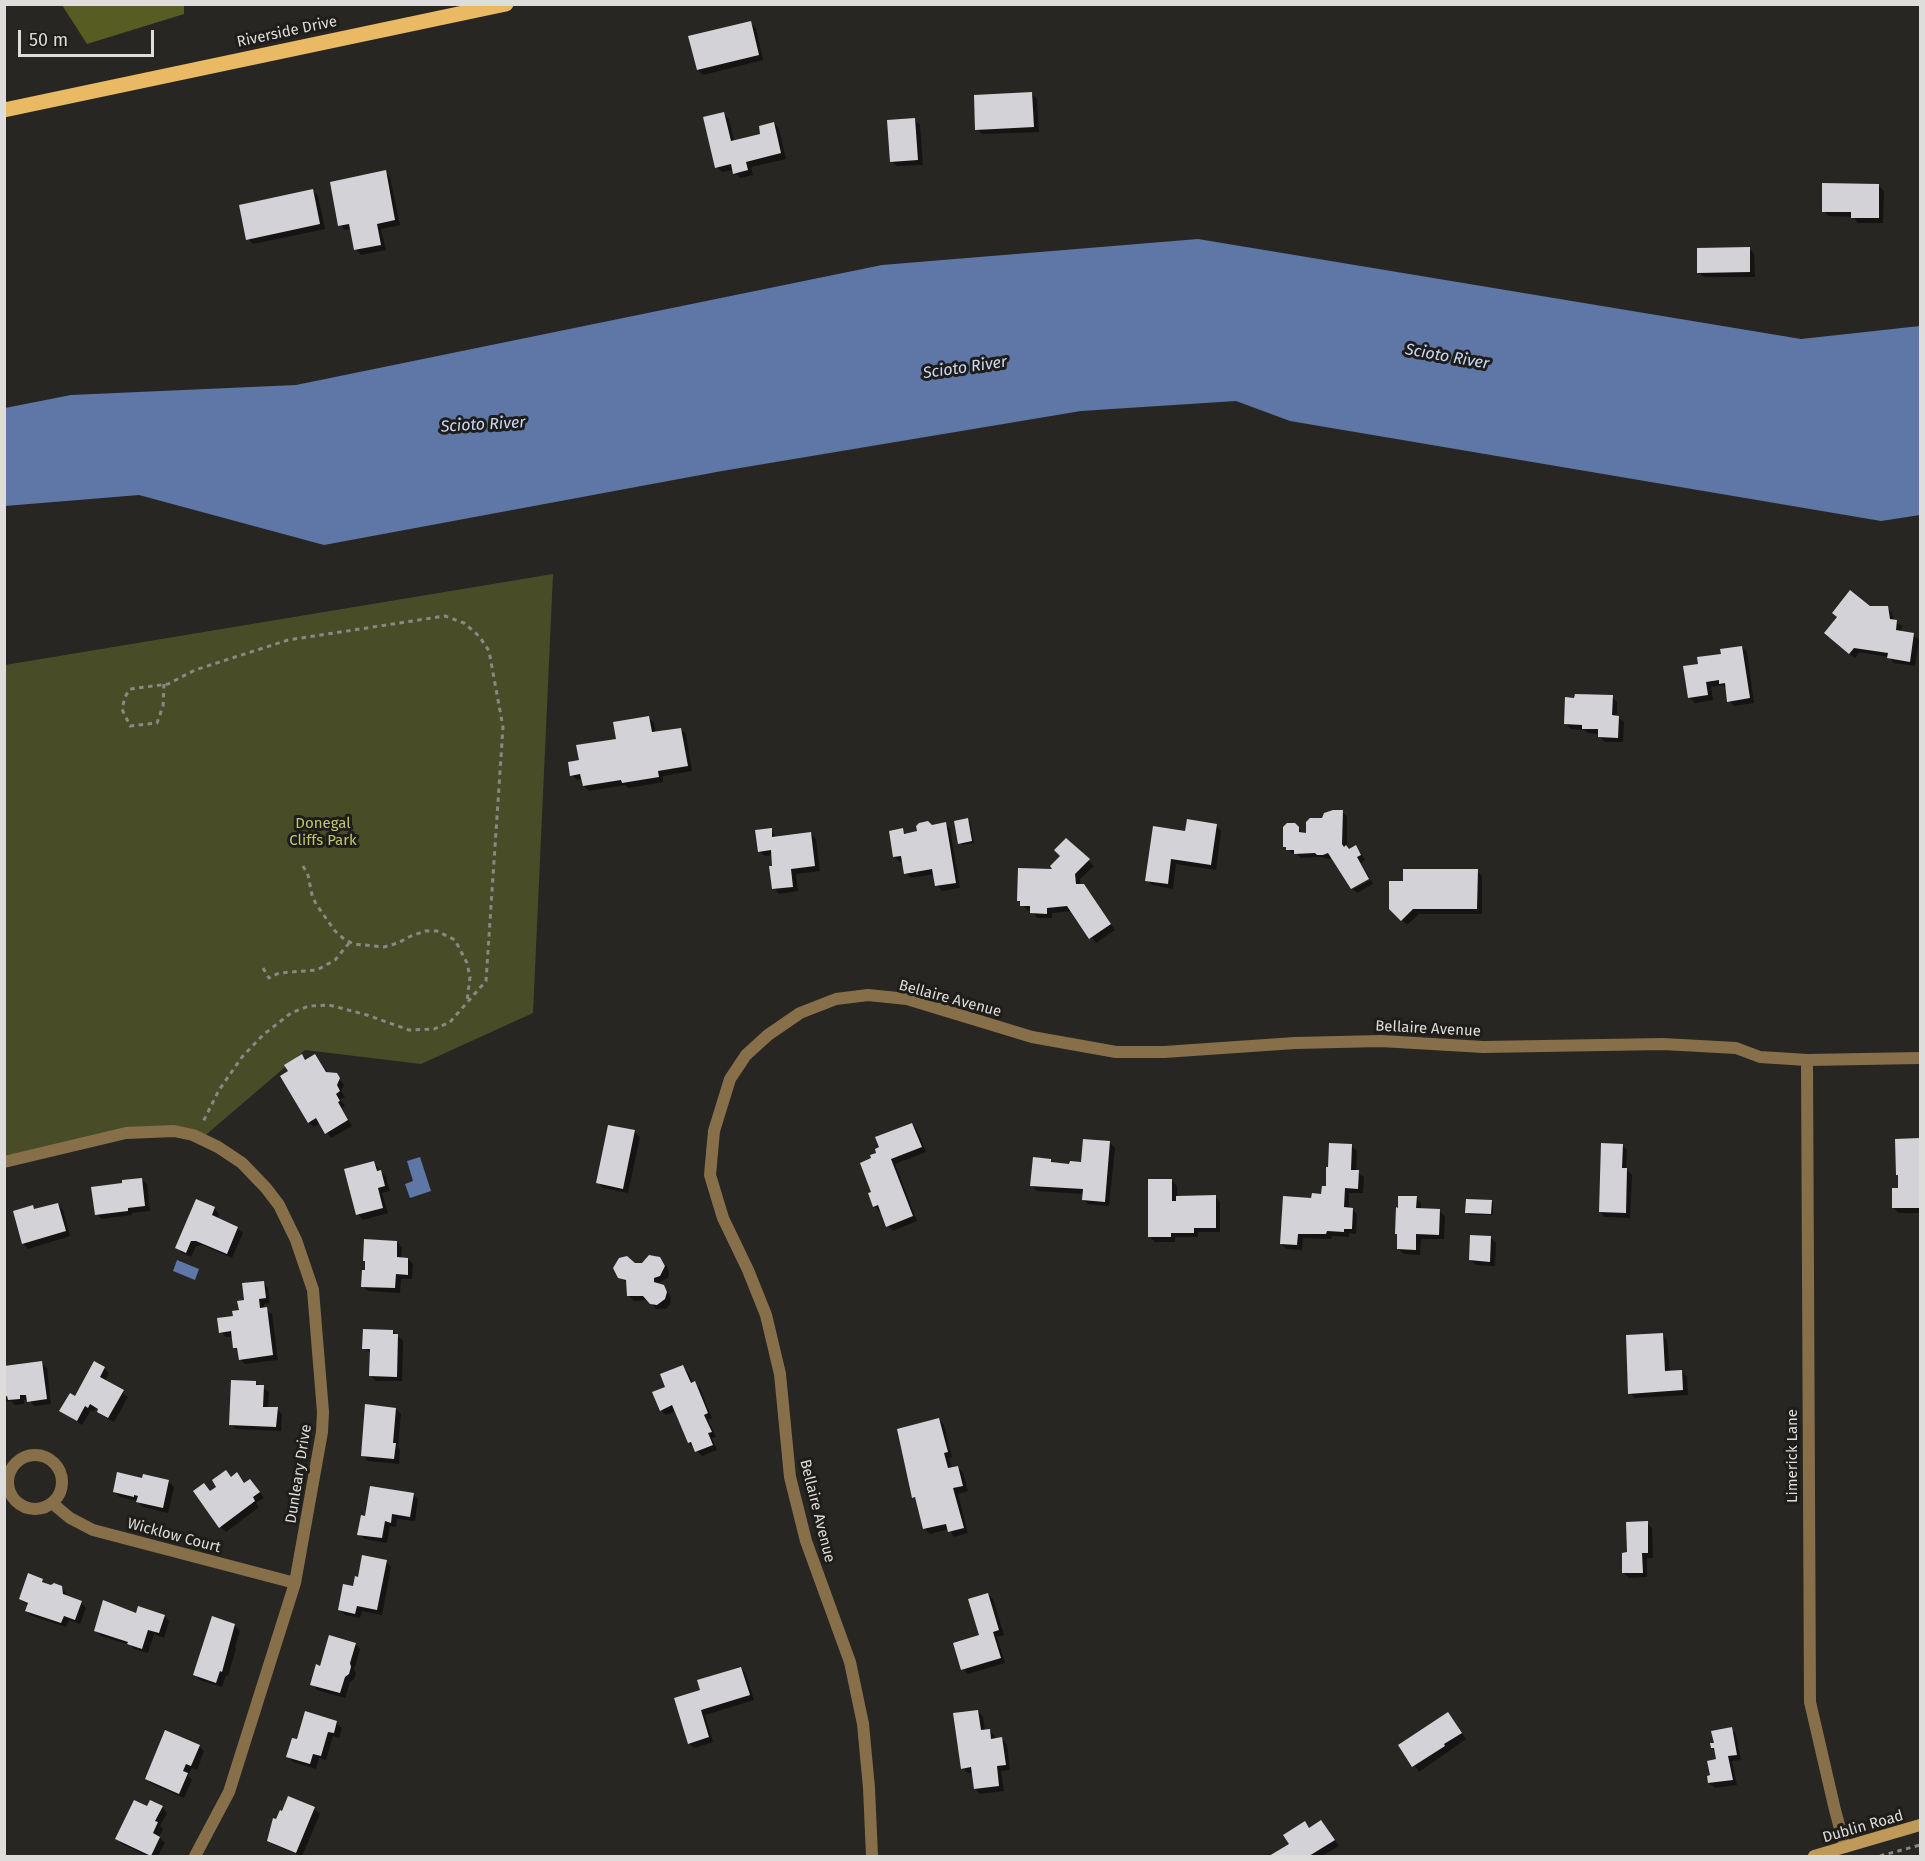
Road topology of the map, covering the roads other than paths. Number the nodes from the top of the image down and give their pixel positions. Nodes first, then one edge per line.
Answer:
1 (506, 4) edge
2 (4, 110) edge
3 (1920, 1058) edge
4 (1807, 1060) junction
5 (4, 1162) edge
6 (52, 1503) junction
7 (295, 1583) junction
8 (1920, 1825) edge
9 (1845, 1847) junction
10 (195, 1857) edge
11 (872, 1857) edge
12 (1814, 1857) edge

1 - 2 main road, Riverside Drive
3 - 4 street, Bellaire Avenue
4 - 9 street, Limerick Lane
4 - 11 street, Bellaire Avenue
5 - 7 street, Dunleary Drive
6 - 6 street
6 - 7 street, Wicklow Court
7 - 10 street, Dunleary Drive
8 - 9 main road, Dublin Road
9 - 12 main road, Dublin Road

